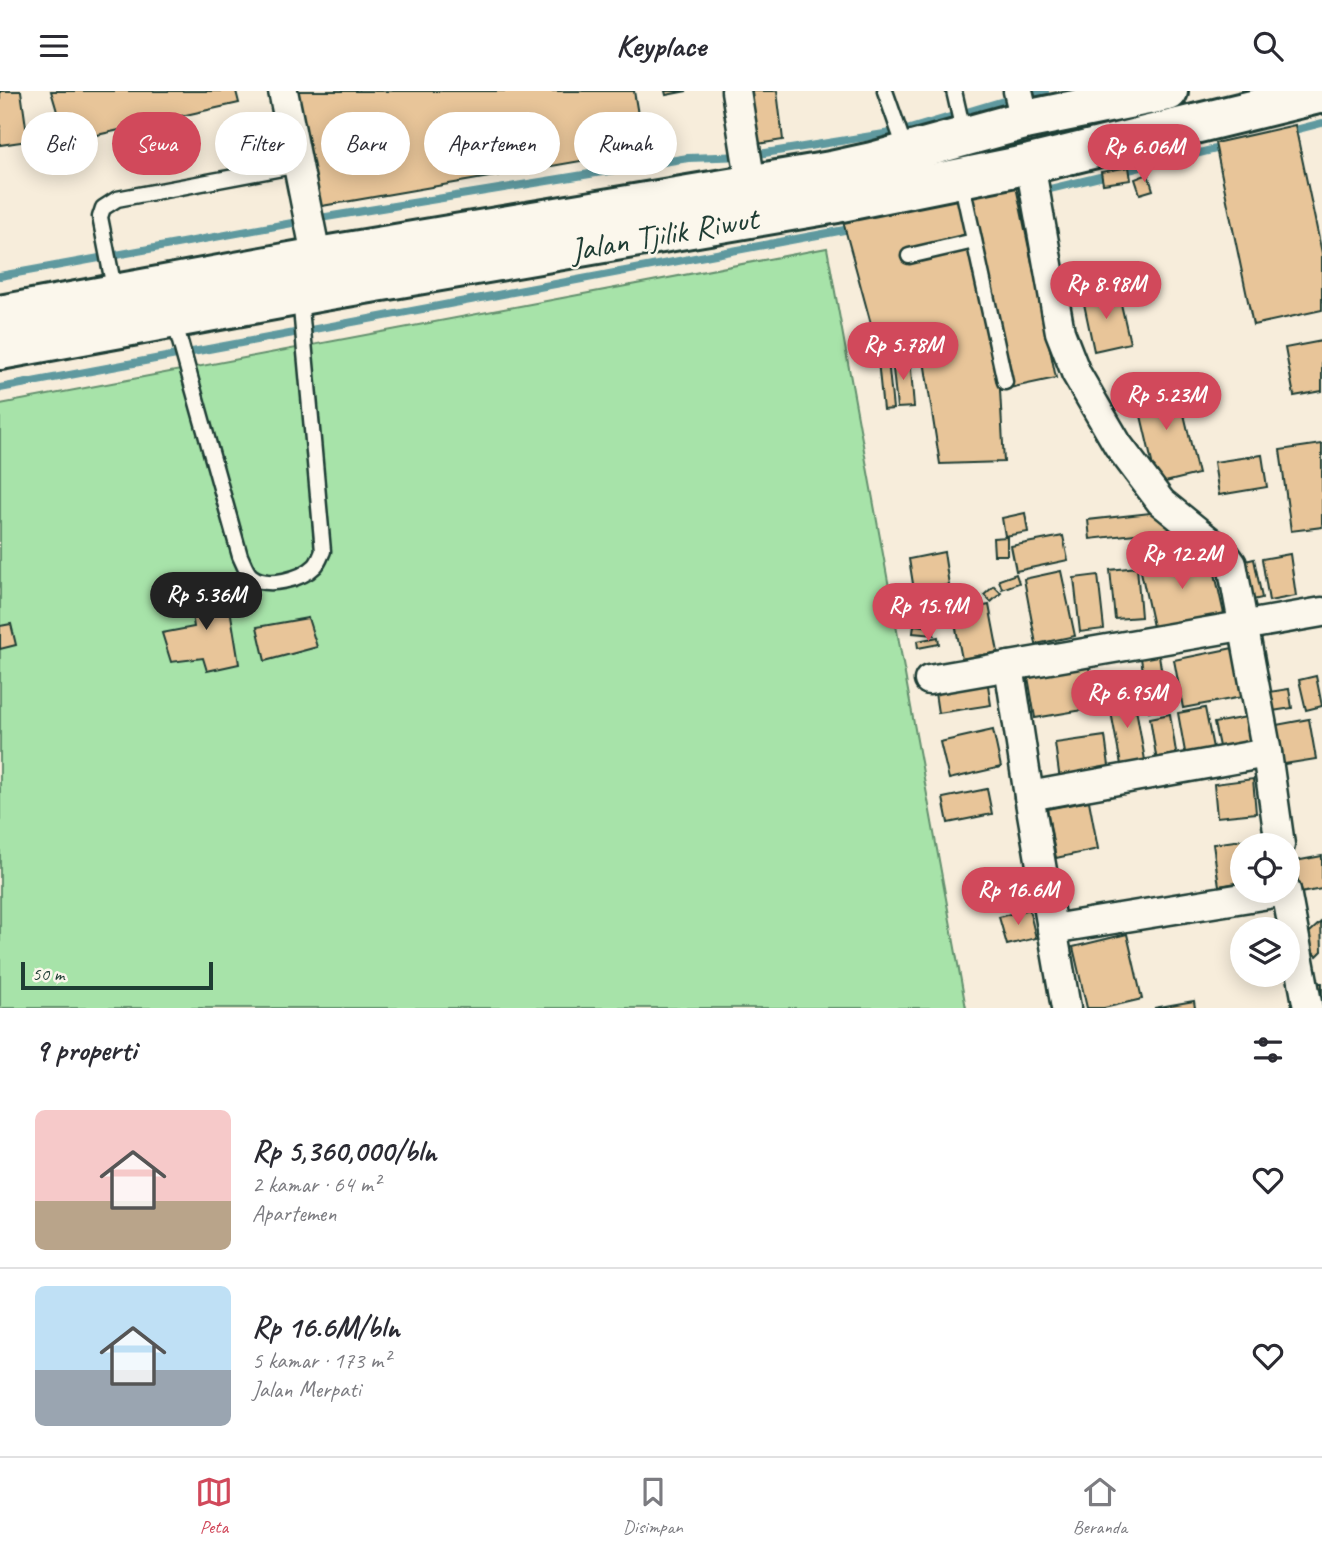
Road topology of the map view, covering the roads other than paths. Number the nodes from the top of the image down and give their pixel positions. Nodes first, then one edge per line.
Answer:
1 (283, 91) edge
2 (736, 91) edge
3 (884, 91) edge
4 (954, 91) edge
5 (1168, 91) edge
6 (1322, 93) edge
7 (1021, 106) edge
8 (287, 112) edge
9 (964, 137) junction
10 (906, 153) junction
11 (1030, 164) junction
12 (245, 175) edge
13 (299, 175) edge
14 (961, 179) junction
15 (751, 184) junction
16 (974, 241) junction
17 (909, 256) dead end
18 (313, 281) junction
19 (115, 294) junction
20 (0, 315) edge
21 (173, 318) junction
22 (0, 350) edge
23 (1005, 382) dead end
24 (1322, 612) edge
25 (1243, 625) junction
26 (1009, 666) junction
27 (929, 680) dead end
28 (1267, 754) junction
29 (1029, 796) junction
30 (1278, 833) edge
31 (1230, 900) edge
32 (1290, 903) edge
33 (1052, 929) junction
34 (1311, 969) edge
35 (1066, 1008) edge
36 (1308, 1008) edge

1 - 8 street
2 - 15 street
3 - 10 lane
4 - 9 lane
5 - 7 highway, Jalan Tjilik Riwut
6 - 11 highway, Jalan Tjilik Riwut
7 - 9 highway, Jalan Tjilik Riwut
9 - 10 highway, Jalan Tjilik Riwut
10 - 15 highway, Jalan Tjilik Riwut
11 - 14 highway, Jalan Tjilik Riwut
11 - 25 street
12 - 19 lane
13 - 18 street
14 - 16 lane
14 - 18 highway, Jalan Tjilik Riwut
15 - 18 highway, Jalan Tjilik Riwut
16 - 17 lane
16 - 23 lane
18 - 19 highway, Jalan Tjilik Riwut
18 - 21 highway, Jalan Tjilik Riwut
18 - 21 lane
19 - 20 highway, Jalan Tjilik Riwut
21 - 22 highway, Jalan Tjilik Riwut
24 - 25 street
25 - 26 street
25 - 28 street
26 - 27 street
26 - 29 street
28 - 29 street
28 - 30 street
29 - 33 street
31 - 33 street
32 - 34 street
33 - 35 street
34 - 36 street

